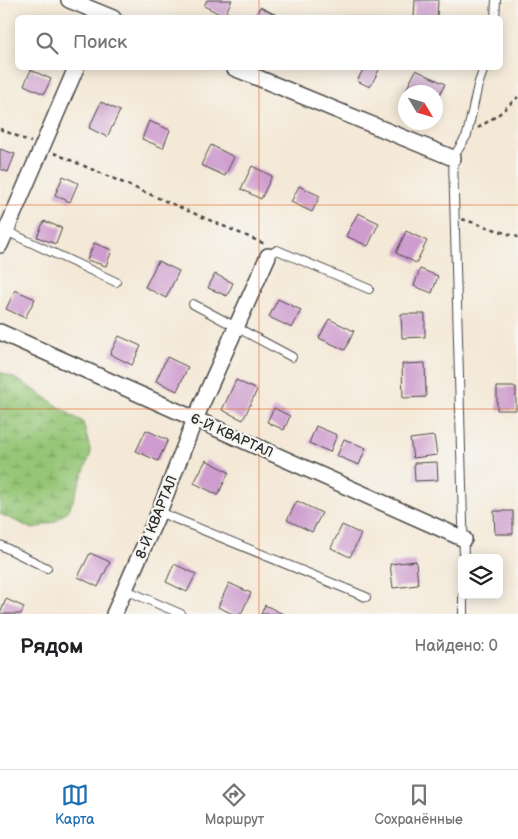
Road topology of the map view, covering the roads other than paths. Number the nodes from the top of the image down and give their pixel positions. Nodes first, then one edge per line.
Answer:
1 (69, 0) edge
2 (496, 0) edge
3 (102, 15) edge
4 (494, 15) edge
5 (75, 70) edge
6 (239, 70) edge
7 (483, 70) edge
8 (453, 158) junction
9 (6, 231) junction
10 (0, 245) edge
11 (268, 256) joint
12 (116, 282) dead end
13 (369, 288) dead end
14 (193, 304) dead end
15 (236, 327) junction
16 (0, 332) edge
17 (292, 357) dead end
18 (195, 418) junction
19 (159, 512) junction
20 (464, 539) junction
21 (0, 546) edge
22 (464, 554) edge
23 (47, 568) dead end
24 (126, 590) junction
25 (366, 597) dead end
26 (463, 599) edge
27 (114, 614) edge
28 (180, 614) edge
29 (463, 614) edge

1 - 3 street
2 - 4 lane
5 - 9 street
6 - 8 street
7 - 8 lane
8 - 20 lane
9 - 10 street
9 - 12 lane
11 - 13 lane
11 - 15 street, 8-Й КВАРТАЛ
14 - 15 lane
15 - 17 lane
15 - 18 street, 8-Й КВАРТАЛ
16 - 18 street, 6-Й КВАРТАЛ
18 - 19 street, 8-Й КВАРТАЛ
18 - 20 street, 6-Й КВАРТАЛ
19 - 24 street, 8-Й КВАРТАЛ
19 - 25 lane
20 - 22 lane
21 - 23 lane
24 - 27 street, 8-Й КВАРТАЛ
24 - 28 lane
26 - 29 lane

